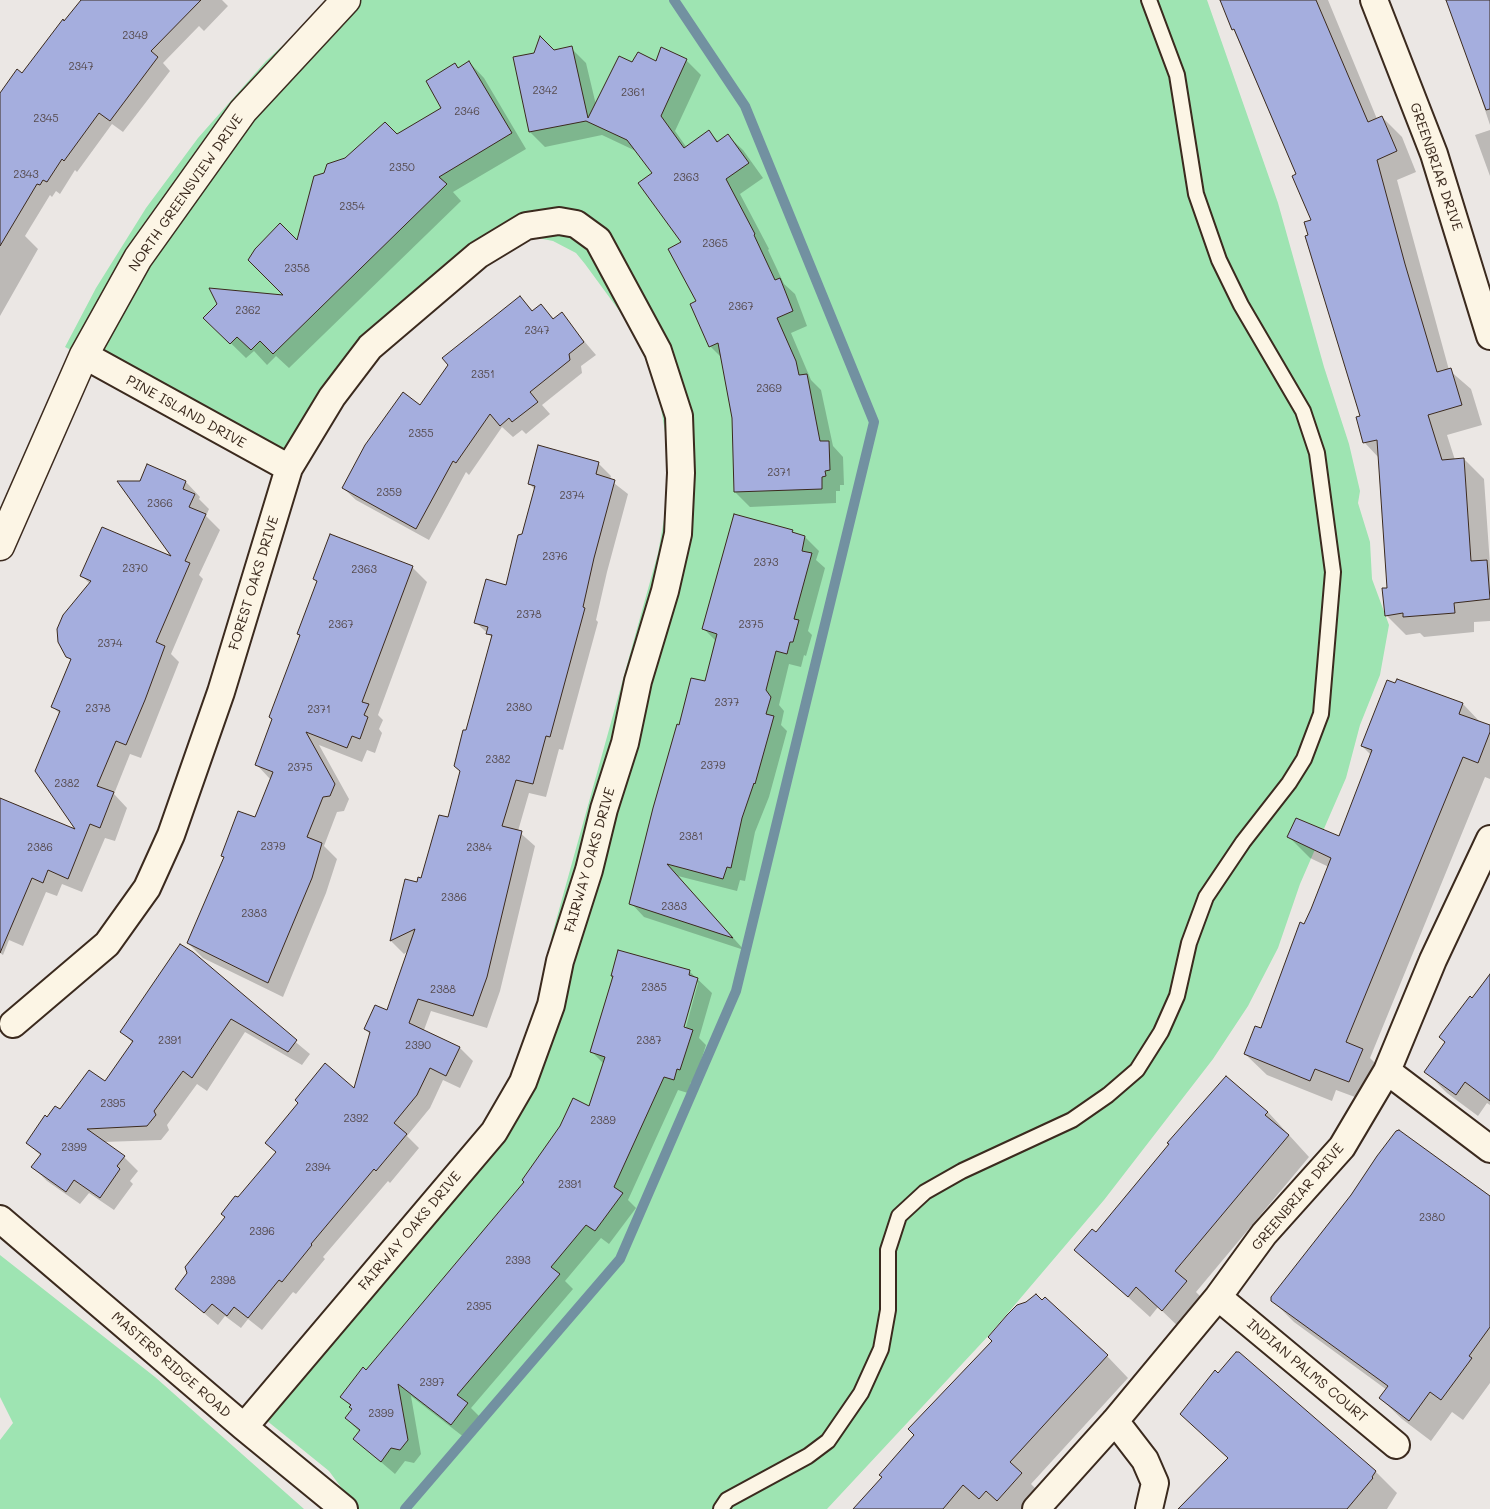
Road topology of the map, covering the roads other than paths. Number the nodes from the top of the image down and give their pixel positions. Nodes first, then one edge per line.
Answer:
1 (1149, 0) edge
2 (1374, 0) edge
3 (339, 2) edge
4 (576, 224) joint
5 (1490, 336) edge
6 (84, 355) junction
7 (289, 468) junction
8 (0, 546) edge
9 (1490, 839) edge
10 (13, 1024) dead end
11 (1386, 1070) junction
12 (1490, 1149) edge
13 (0, 1219) edge
14 (1218, 1297) junction
15 (1115, 1421) junction
16 (244, 1427) junction
17 (1396, 1445) dead end
18 (344, 1509) edge
19 (721, 1509) edge
20 (1036, 1509) edge
21 (1149, 1509) edge

1 - 19 lane
2 - 5 street, GREENBRIAR DRIVE
3 - 6 street, NORTH GREENSVIEW DRIVE
4 - 7 street, FOREST OAKS DRIVE
4 - 16 street, FAIRWAY OAKS DRIVE
6 - 7 street, PINE ISLAND DRIVE
6 - 8 street, NORTH GREENSVIEW DRIVE
7 - 10 street, FOREST OAKS DRIVE
9 - 11 street, GREENBRIAR DRIVE
11 - 12 street
11 - 14 street, GREENBRIAR DRIVE
13 - 16 street, MASTERS RIDGE ROAD
14 - 15 street, GREENBRIAR DRIVE
14 - 17 street, INDIAN PALMS COURT
15 - 20 street, GREENBRIAR DRIVE
15 - 21 street
16 - 18 street, MASTERS RIDGE ROAD

